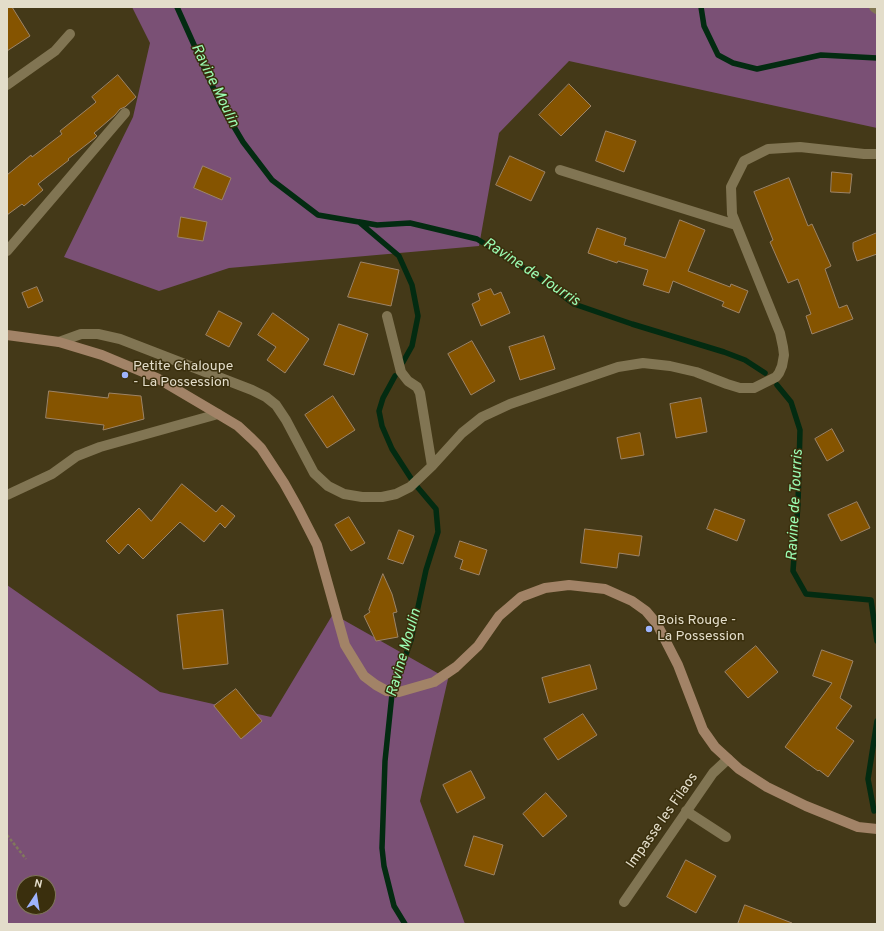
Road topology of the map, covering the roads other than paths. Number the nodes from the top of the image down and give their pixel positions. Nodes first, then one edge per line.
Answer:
1 (874, 7) edge
2 (877, 9) edge
3 (70, 34) dead end
4 (7, 85) edge
5 (125, 113) dead end
6 (877, 154) edge
7 (560, 170) dead end
8 (736, 225) junction
9 (7, 251) edge
10 (387, 316) dead end
11 (7, 335) edge
12 (59, 342) junction
13 (218, 414) junction
14 (432, 466) junction
15 (7, 495) edge
16 (728, 759) junction
17 (686, 812) junction
18 (877, 830) edge
19 (726, 837) dead end
20 (624, 902) dead end

1 - 2 street
3 - 4 street
5 - 9 street
6 - 8 street
7 - 8 street
8 - 14 street
10 - 14 street
11 - 12 main road
12 - 13 main road
12 - 14 street
13 - 15 street
13 - 16 main road
16 - 17 street, Impasse les Filaos
16 - 18 main road
17 - 19 street
17 - 20 street, Impasse les Filaos

